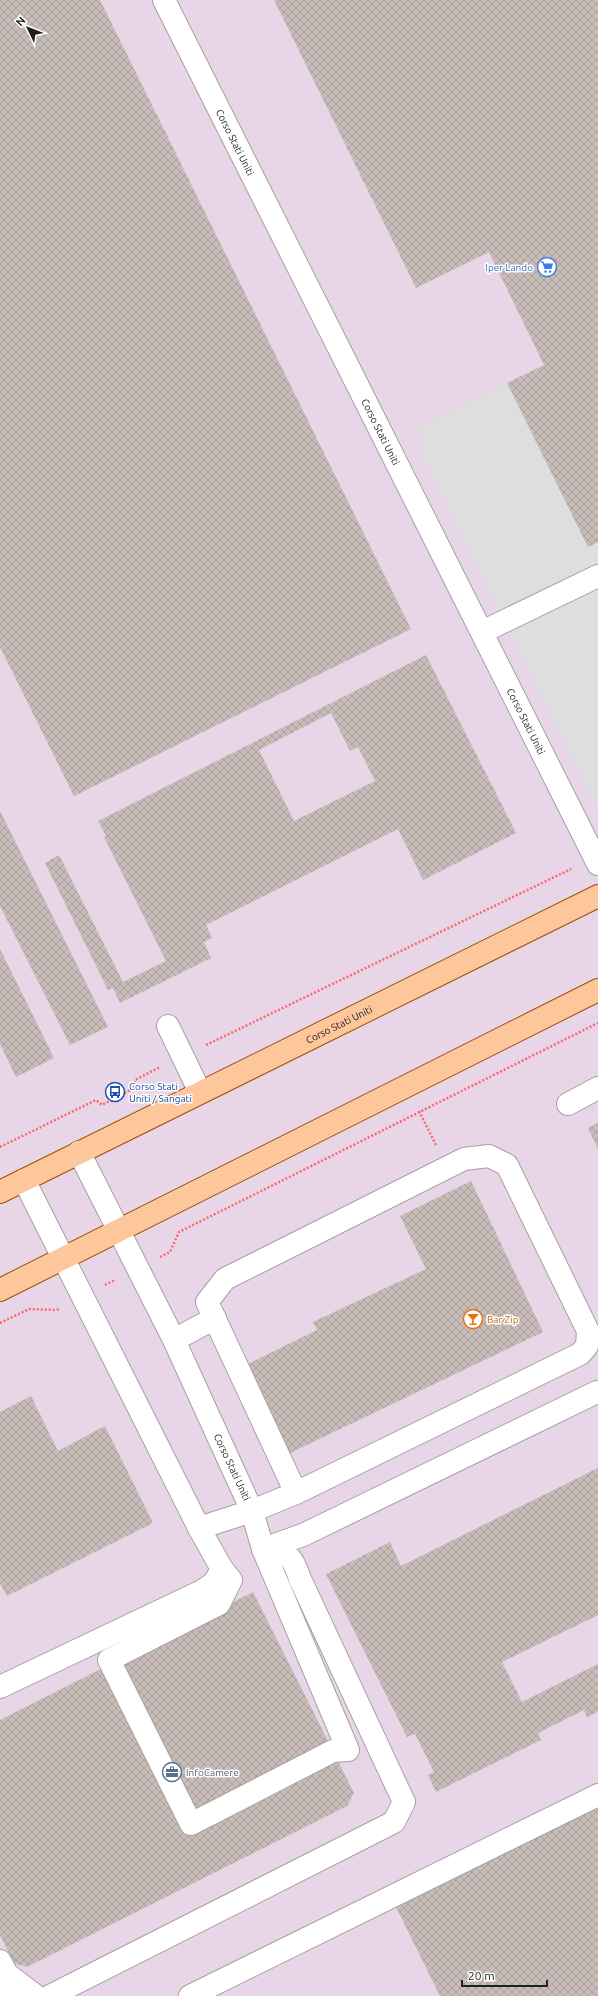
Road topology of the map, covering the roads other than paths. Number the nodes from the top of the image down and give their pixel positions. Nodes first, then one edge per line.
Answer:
1 (164, 0) edge
2 (598, 576) edge
3 (482, 632) junction
4 (598, 864) edge
5 (598, 896) edge
6 (598, 990) edge
7 (168, 1026) dead end
8 (598, 1088) edge
9 (200, 1092) junction
10 (568, 1104) dead end
11 (79, 1152) junction
12 (24, 1180) junction
13 (0, 1192) edge
14 (119, 1232) junction
15 (63, 1259) junction
16 (0, 1290) edge
17 (215, 1318) junction
18 (174, 1340) junction
19 (596, 1392) dead end
20 (296, 1493) junction
21 (252, 1511) junction
22 (199, 1528) junction
23 (263, 1549) junction
24 (222, 1568) junction
25 (0, 1687) edge
26 (598, 1795) edge
27 (0, 1961) edge
28 (9, 1988) edge
29 (36, 1996) edge
30 (50, 1996) edge
31 (190, 1996) edge

1 - 3 street, Corso Stati Uniti
2 - 3 street
3 - 4 street, Corso Stati Uniti
5 - 9 main road, Corso Stati Uniti
6 - 14 main road
7 - 9 street
8 - 10 street
9 - 11 main road, Corso Stati Uniti
11 - 12 main road, Corso Stati Uniti
11 - 14 street, Corso Stati Uniti
12 - 13 main road, Corso Stati Uniti
12 - 15 street
14 - 15 main road
14 - 18 street, Corso Stati Uniti
15 - 16 main road
15 - 22 street
17 - 18 street
17 - 20 street
17 - 20 street
18 - 21 street, Corso Stati Uniti
19 - 23 street
20 - 21 street
21 - 22 street, Corso Stati Uniti
21 - 23 street
22 - 24 street
23 - 24 street
23 - 30 street
24 - 25 street
26 - 31 street
27 - 28 street
28 - 29 street

